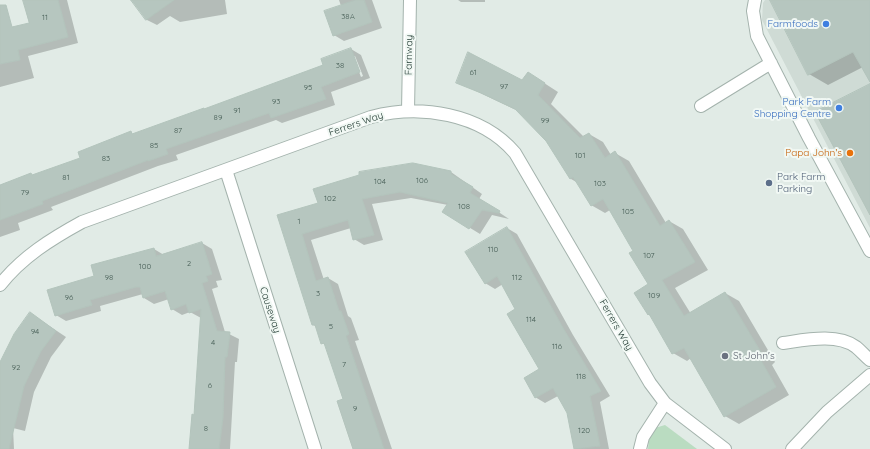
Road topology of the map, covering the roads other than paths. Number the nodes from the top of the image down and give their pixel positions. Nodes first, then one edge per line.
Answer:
1 (410, 0) edge
2 (755, 0) edge
3 (771, 63) junction
4 (701, 106) dead end
5 (408, 111) junction
6 (226, 170) junction
7 (870, 251) edge
8 (0, 285) edge
9 (783, 343) dead end
10 (870, 360) edge
11 (870, 375) edge
12 (665, 403) junction
13 (315, 449) edge
14 (640, 449) edge
15 (725, 449) edge
16 (792, 449) edge

1 - 5 street, Farnway
2 - 3 street
3 - 4 street
3 - 7 street
5 - 6 street, Ferrers Way
5 - 12 street, Ferrers Way
6 - 8 street, Ferrers Way
6 - 13 street, Causeway
9 - 10 street
11 - 16 street
12 - 14 street
12 - 15 street, Ferrers Way

